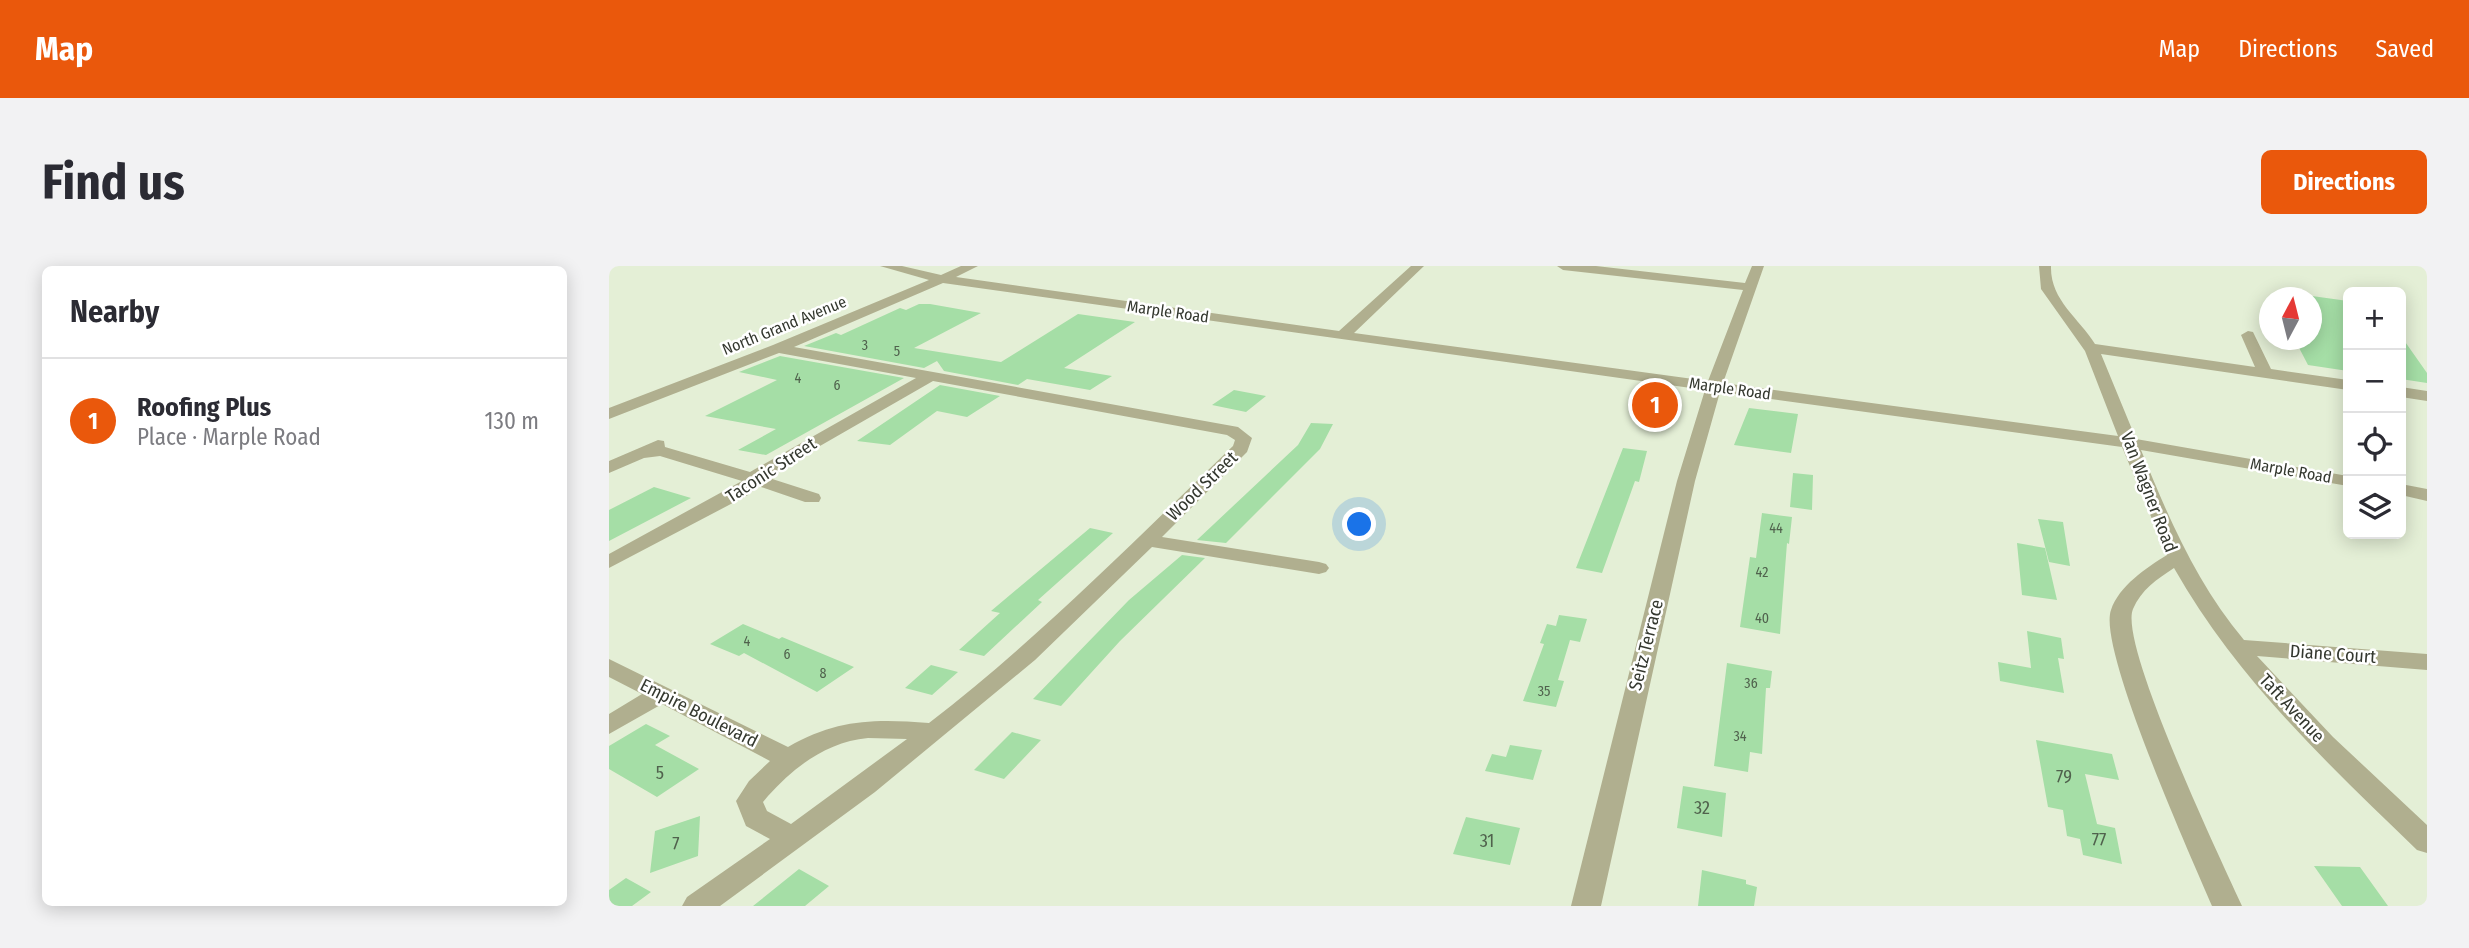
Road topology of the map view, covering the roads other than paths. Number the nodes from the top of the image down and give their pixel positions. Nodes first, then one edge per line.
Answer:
1 (886, 266) edge
2 (972, 266) edge
3 (1418, 266) edge
4 (1563, 266) edge
5 (1758, 266) edge
6 (2045, 266) edge
7 (943, 279) junction
8 (1749, 287) junction
9 (1343, 335) junction
10 (2248, 335) dead end
11 (778, 348) junction
12 (2091, 348) junction
13 (2266, 374) junction
14 (931, 376) junction
15 (2343, 384) edge
16 (1714, 386) junction
17 (2406, 393) edge
18 (2427, 396) edge
19 (609, 414) edge
20 (668, 439) dead end
21 (2130, 443) junction
22 (645, 453) junction
23 (609, 468) edge
24 (752, 478) junction
25 (2343, 480) edge
26 (2406, 491) edge
27 (2427, 495) edge
28 (812, 498) dead end
29 (1147, 540) junction
30 (2178, 556) junction
31 (609, 562) edge
32 (1319, 568) dead end
33 (2238, 647) junction
34 (2427, 662) edge
35 (609, 667) edge
36 (661, 694) junction
37 (609, 725) edge
38 (934, 732) junction
39 (789, 760) junction
40 (793, 839) junction
41 (2427, 842) edge
42 (697, 906) edge
43 (1586, 906) edge
44 (2227, 906) edge

1 - 7 street, Marple Road
2 - 7 street, North Grand Avenue
3 - 9 street
4 - 8 street
5 - 8 street, Seitz Terrace
6 - 12 street, Van Wagner Road
7 - 9 street, Marple Road
7 - 11 street, North Grand Avenue
8 - 16 street, Seitz Terrace
9 - 16 street, Marple Road
10 - 13 street
11 - 14 street, Wood Street
11 - 19 street, North Grand Avenue
12 - 13 street
12 - 21 street, Van Wagner Road
13 - 15 street
14 - 24 street, Taconic Street
14 - 29 street, Wood Street
16 - 21 street, Marple Road
16 - 43 street, Seitz Terrace
17 - 18 street
20 - 22 street
21 - 25 street, Marple Road
21 - 30 street, Van Wagner Road
22 - 23 street
22 - 24 street
24 - 28 street
24 - 31 street, Taconic Street
26 - 27 street
29 - 32 street
29 - 38 street, Wood Street
30 - 33 street, Taft Avenue
30 - 44 street, Van Wagner Road
33 - 34 street, Diane Court
33 - 41 street, Taft Avenue
35 - 36 street, Empire Boulevard
36 - 37 street
36 - 39 street, Empire Boulevard
38 - 39 street
38 - 40 street, Wood Street
39 - 40 street
40 - 42 street, Wood Street

